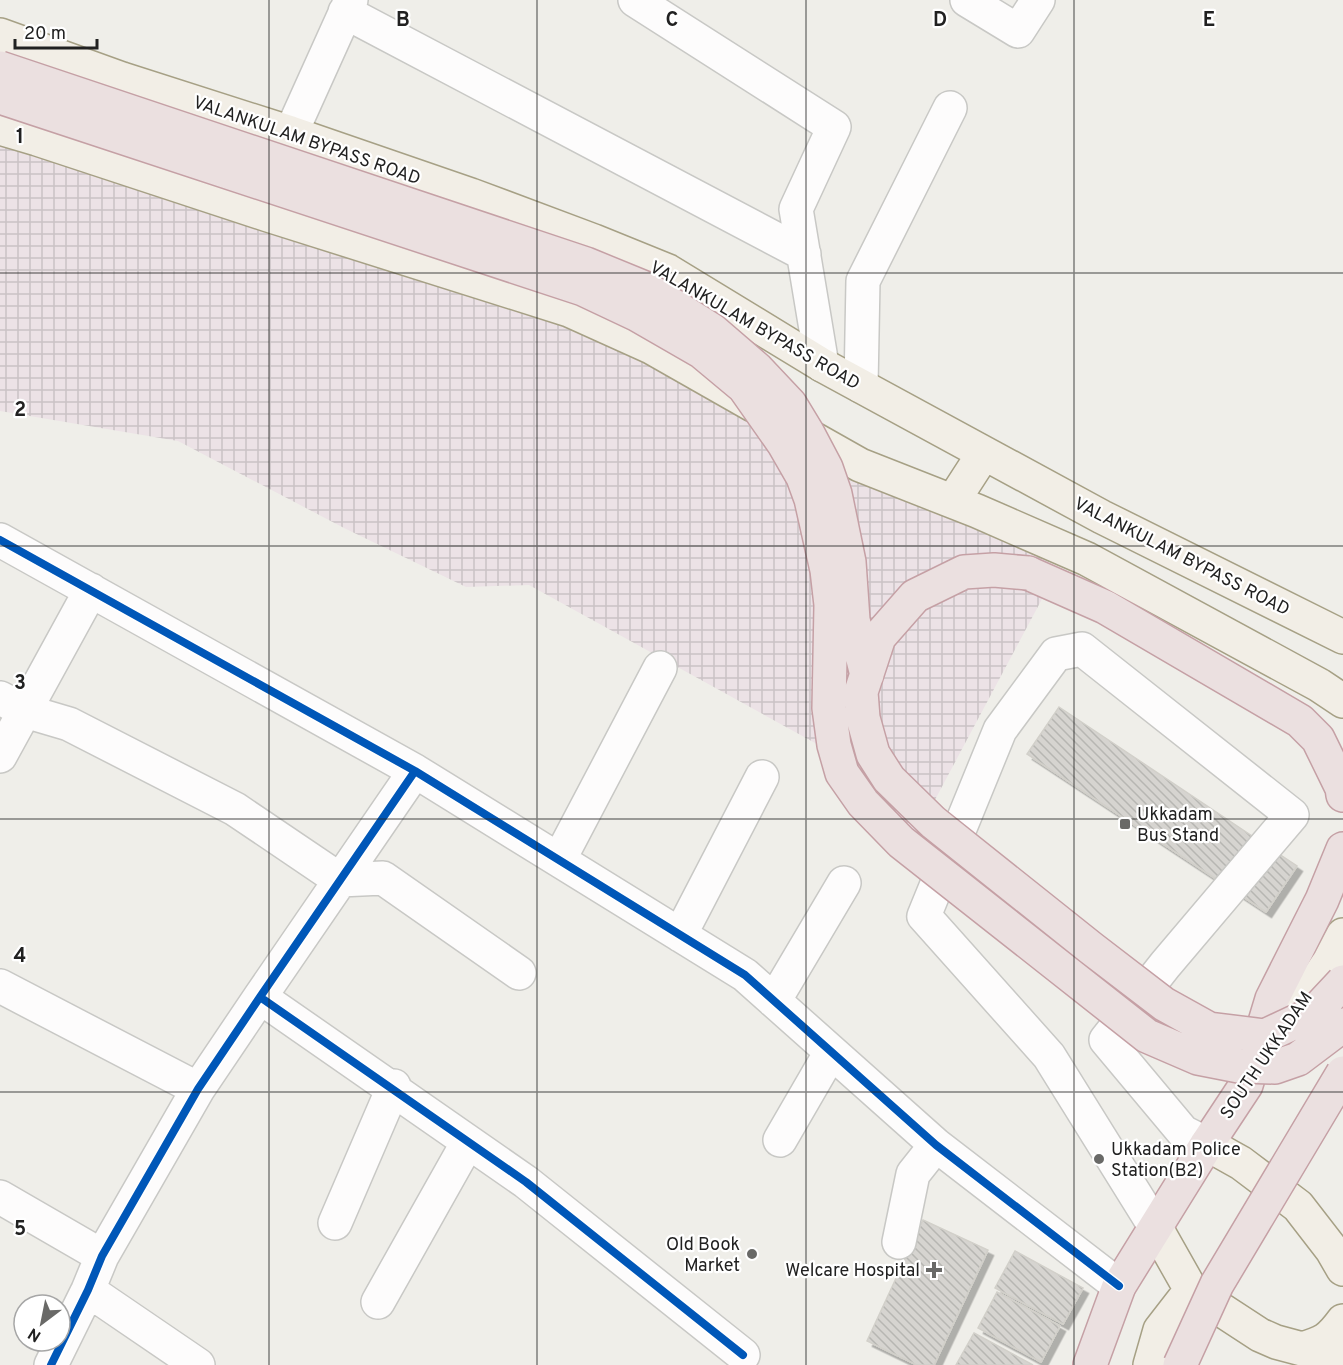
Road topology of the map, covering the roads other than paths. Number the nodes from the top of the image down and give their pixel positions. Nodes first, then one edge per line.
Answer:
1 (635, 0) edge
2 (967, 0) edge
3 (1038, 0) edge
4 (348, 6) edge
5 (0, 35) edge
6 (0, 68) edge
7 (0, 97) edge
8 (950, 108) dead end
9 (0, 128) edge
10 (291, 133) junction
11 (804, 254) junction
12 (822, 364) junction
13 (861, 386) junction
14 (984, 453) junction
15 (953, 501) junction
16 (0, 540) edge
17 (91, 590) junction
18 (1343, 637) edge
19 (660, 668) dead end
20 (867, 675) junction
21 (1343, 701) edge
22 (12, 705) edge
23 (0, 756) edge
24 (415, 771) junction
25 (762, 777) dead end
26 (1343, 795) edge
27 (1343, 849) edge
28 (559, 860) junction
29 (340, 880) junction
30 (844, 883) dead end
31 (680, 935) junction
32 (1343, 935) edge
33 (519, 973) dead end
34 (1343, 982) edge
35 (0, 986) edge
36 (260, 997) junction
37 (774, 1001) junction
38 (1343, 1025) edge
39 (831, 1052) junction
40 (1343, 1073) edge
41 (1246, 1085) junction
42 (392, 1087) junction
43 (198, 1089) junction
44 (780, 1140) dead end
45 (468, 1142) junction
46 (1208, 1144) junction
47 (936, 1145) junction
48 (0, 1197) edge
49 (335, 1223) dead end
50 (1156, 1228) junction
51 (899, 1242) dead end
52 (1339, 1255) edge
53 (102, 1256) junction
54 (1119, 1286) junction
55 (87, 1290) junction
56 (1191, 1290) junction
57 (378, 1302) dead end
58 (1343, 1321) edge
59 (1302, 1349) junction
60 (1343, 1360) edge
61 (743, 1362) edge
62 (51, 1365) edge
63 (198, 1365) edge
64 (1090, 1365) edge
65 (1150, 1365) edge
66 (1180, 1365) edge

1 - 11 street
2 - 3 street
4 - 10 street
4 - 11 street
5 - 10 main road, VALANKULAM BYPASS ROAD
6 - 20 highway, bridge
7 - 38 highway, bridge
8 - 13 street
9 - 15 main road
10 - 12 main road, VALANKULAM BYPASS ROAD
11 - 12 street
12 - 13 main road, VALANKULAM BYPASS ROAD
13 - 14 main road, VALANKULAM BYPASS ROAD
14 - 15 main road
14 - 18 main road, VALANKULAM BYPASS ROAD
15 - 21 main road
16 - 17 street
17 - 22 street
17 - 24 street
19 - 28 street
20 - 26 highway, bridge
20 - 34 highway, bridge
22 - 23 street
22 - 29 street
24 - 28 street
24 - 29 street
25 - 31 street
27 - 41 highway
28 - 31 street
29 - 33 street
29 - 36 street
30 - 37 street
31 - 37 street
32 - 41 main road, SOUTH UKKADAM
35 - 43 street
36 - 42 street
36 - 43 street
37 - 39 street
39 - 44 street
39 - 47 street
40 - 66 highway, bridge
41 - 46 highway, SOUTH UKKADAM
42 - 45 street
42 - 49 street
43 - 53 street
45 - 57 street
45 - 61 street
46 - 50 highway, SOUTH UKKADAM
46 - 50 street
46 - 52 main road
47 - 51 street
47 - 54 street
48 - 53 street
50 - 54 highway, SOUTH UKKADAM
50 - 56 main road
53 - 55 street
54 - 64 highway, SOUTH UKKADAM
55 - 62 street
55 - 63 street
56 - 59 main road
56 - 65 main road
58 - 59 main road
59 - 60 main road

